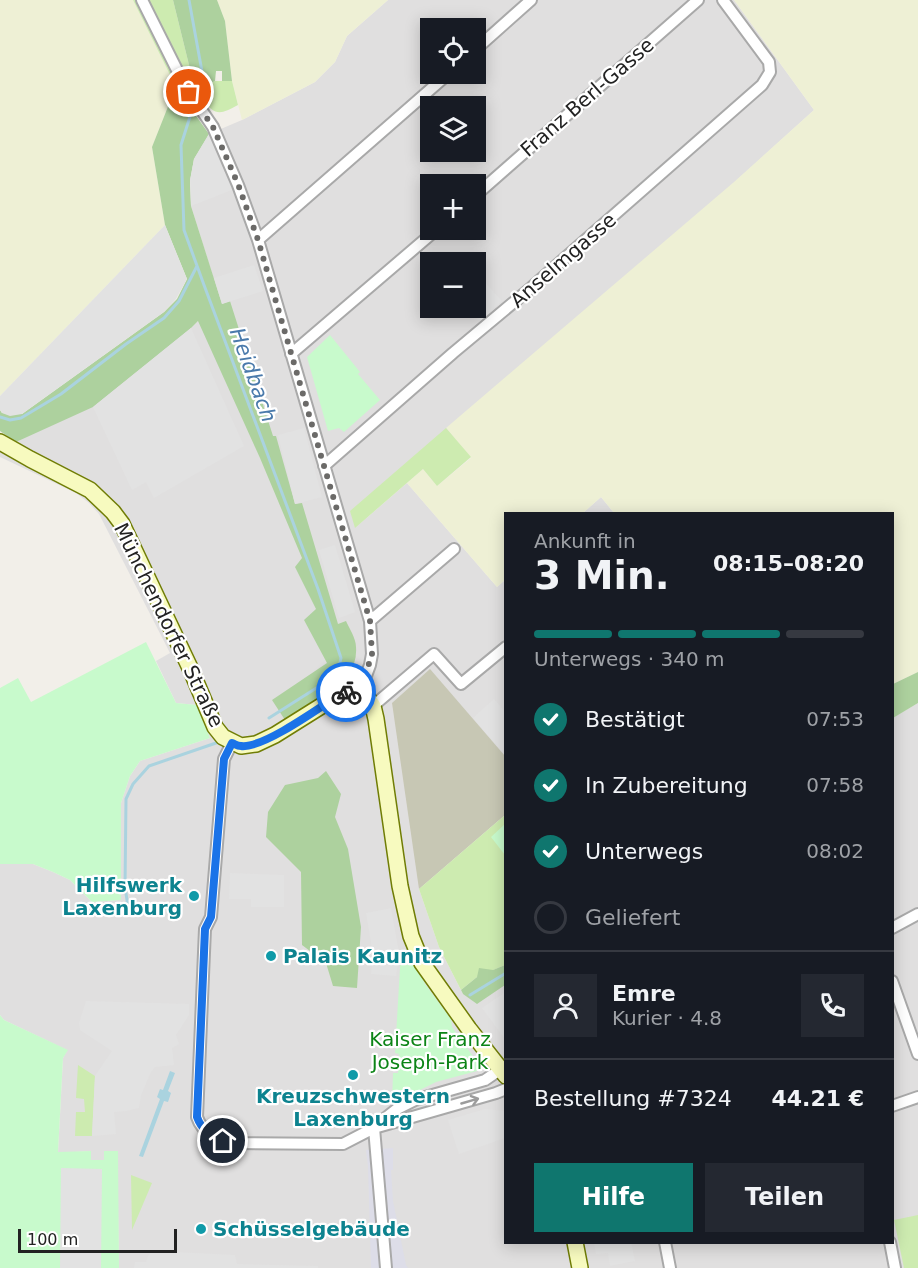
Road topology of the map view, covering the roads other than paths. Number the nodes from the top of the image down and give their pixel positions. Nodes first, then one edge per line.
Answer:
1 (142, 0) edge
2 (531, 0) edge
3 (698, 0) edge
4 (723, 0) edge
5 (486, 40) edge
6 (437, 84) edge
7 (486, 186) edge
8 (258, 240) junction
9 (424, 240) edge
10 (291, 354) junction
11 (0, 442) edge
12 (324, 466) junction
13 (454, 549) dead end
14 (370, 621) junction
15 (504, 649) edge
16 (360, 692) junction
17 (373, 706) junction
18 (232, 743) junction
19 (918, 914) edge
20 (894, 927) edge
21 (894, 987) edge
22 (918, 1054) edge
23 (504, 1070) edge
24 (504, 1090) edge
25 (918, 1097) edge
26 (894, 1105) edge
27 (374, 1128) junction
28 (575, 1244) edge
29 (664, 1244) edge
30 (890, 1244) edge
31 (386, 1268) edge
32 (580, 1268) edge
33 (670, 1268) edge
34 (895, 1268) edge

1 - 8 street
2 - 5 street
3 - 7 street, Franz Berl-Gasse
4 - 12 street, Anselmgasse
6 - 8 street
8 - 10 street
9 - 10 street
10 - 12 street
11 - 18 main road, Münchendorfer Straße
12 - 14 street
13 - 14 street
14 - 16 street
15 - 17 street
16 - 17 main road
16 - 18 main road
17 - 23 main road
18 - 27 street, Münchendorfer Straße
19 - 20 street
21 - 22 street
23 - 27 street
27 -> 24 street
25 - 26 street
27 - 31 street
28 - 32 main road
29 - 33 street
30 - 34 street

